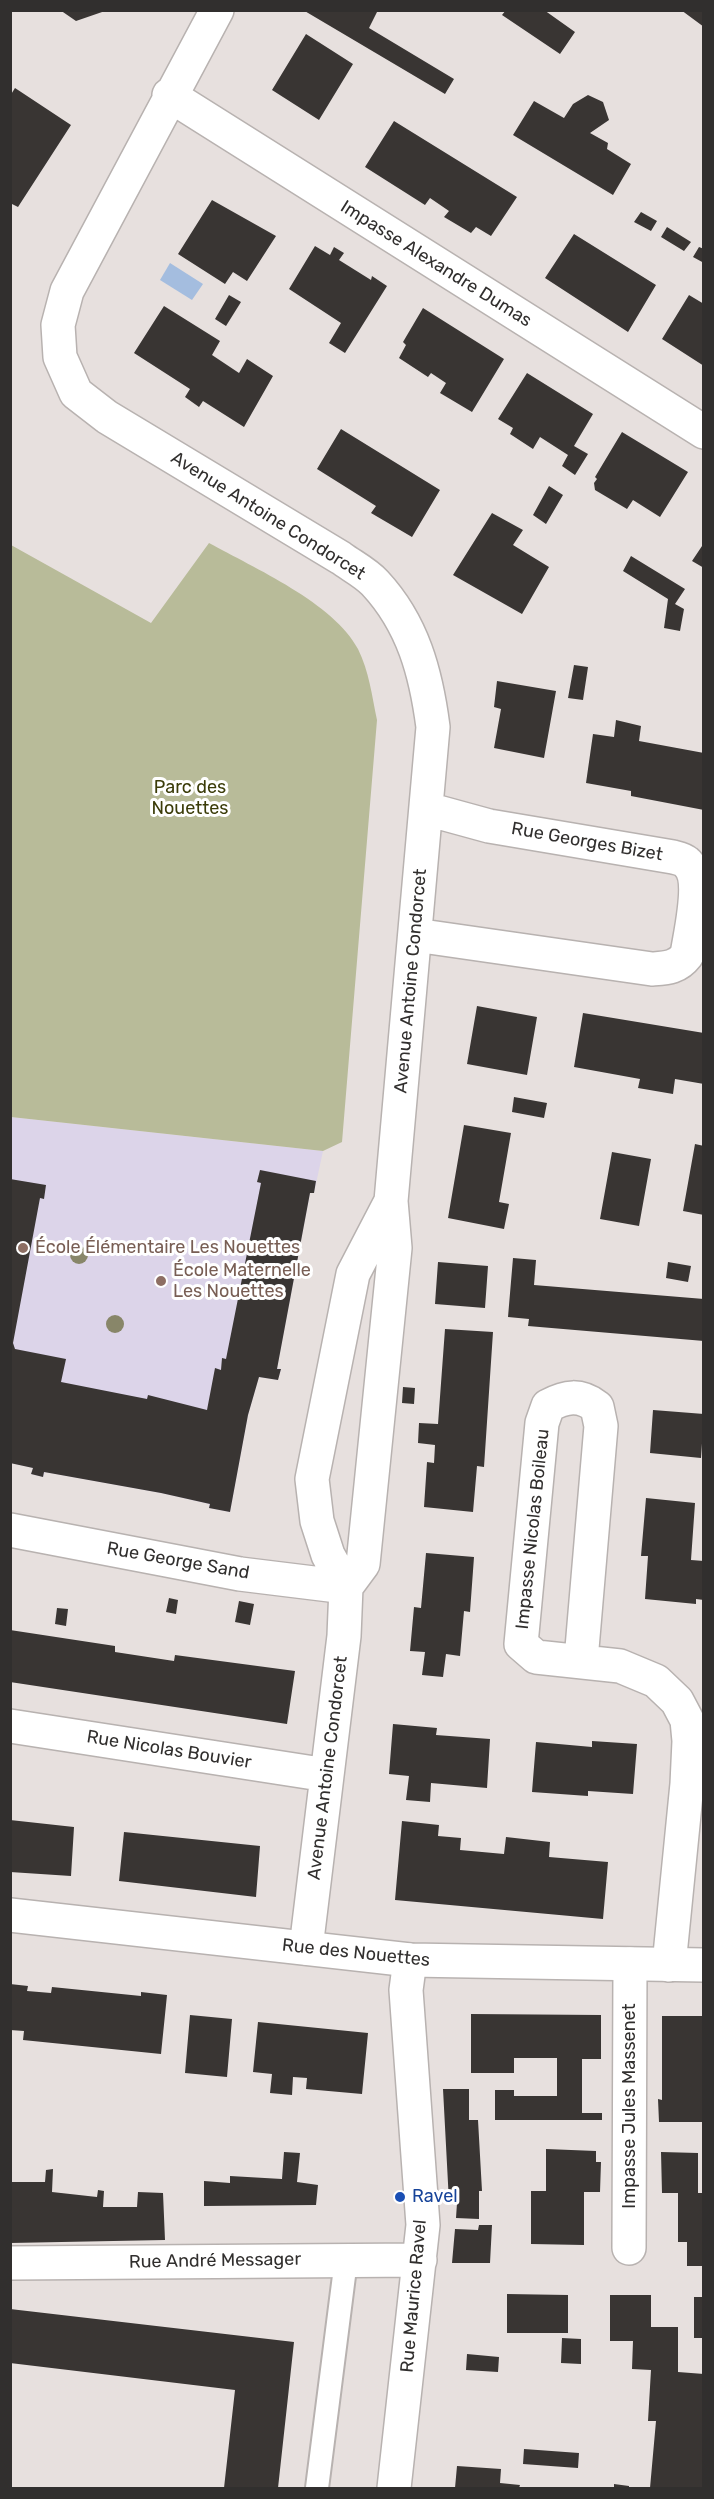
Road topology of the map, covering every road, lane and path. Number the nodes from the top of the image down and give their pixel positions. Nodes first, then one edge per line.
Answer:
1 (217, 10) edge
2 (169, 95) junction
3 (704, 432) edge
4 (427, 809) junction
5 (697, 923) edge
6 (415, 935) junction
7 (391, 1201) junction
8 (10, 1530) edge
9 (346, 1587) junction
10 (580, 1660) junction
11 (10, 1726) edge
12 (327, 1774) junction
13 (10, 1915) edge
14 (306, 1948) junction
15 (410, 1960) junction
16 (630, 1964) junction
17 (669, 1965) junction
18 (704, 1965) edge
19 (629, 2248) dead end
20 (346, 2260) junction
21 (420, 2260) junction
22 (10, 2263) edge
23 (317, 2488) edge
24 (394, 2488) edge

1 - 2 street, Avenue Antoine Condorcet
2 - 3 street, Impasse Alexandre Dumas
2 - 4 street, Avenue Antoine Condorcet
4 - 5 street, Rue Georges Bizet
4 - 6 street, Avenue Antoine Condorcet
5 - 6 street, Rue Georges Bizet
6 - 7 street, Avenue Antoine Condorcet
7 - 9 street, Avenue Antoine Condorcet
7 - 9 street, Avenue Antoine Condorcet
8 - 9 street, Rue George Sand
9 - 12 street, Avenue Antoine Condorcet
10 - 10 street, Impasse Nicolas Boileau
10 - 17 street, Impasse Nicolas Boileau
11 - 12 street, Rue Nicolas Bouvier
12 - 14 street, Avenue Antoine Condorcet
13 - 14 street, Rue des Nouettes
14 - 15 street, Rue des Nouettes
15 - 16 street, Rue des Nouettes
15 - 21 street, Rue Maurice Ravel
16 - 17 street, Rue des Nouettes
16 - 19 street, Impasse Jules Massenet
17 - 18 street, Rue des Nouettes
20 - 21 street, Rue André Messager
20 - 22 street, Rue André Messager
20 - 23 lane
21 - 24 street, Rue Maurice Ravel

